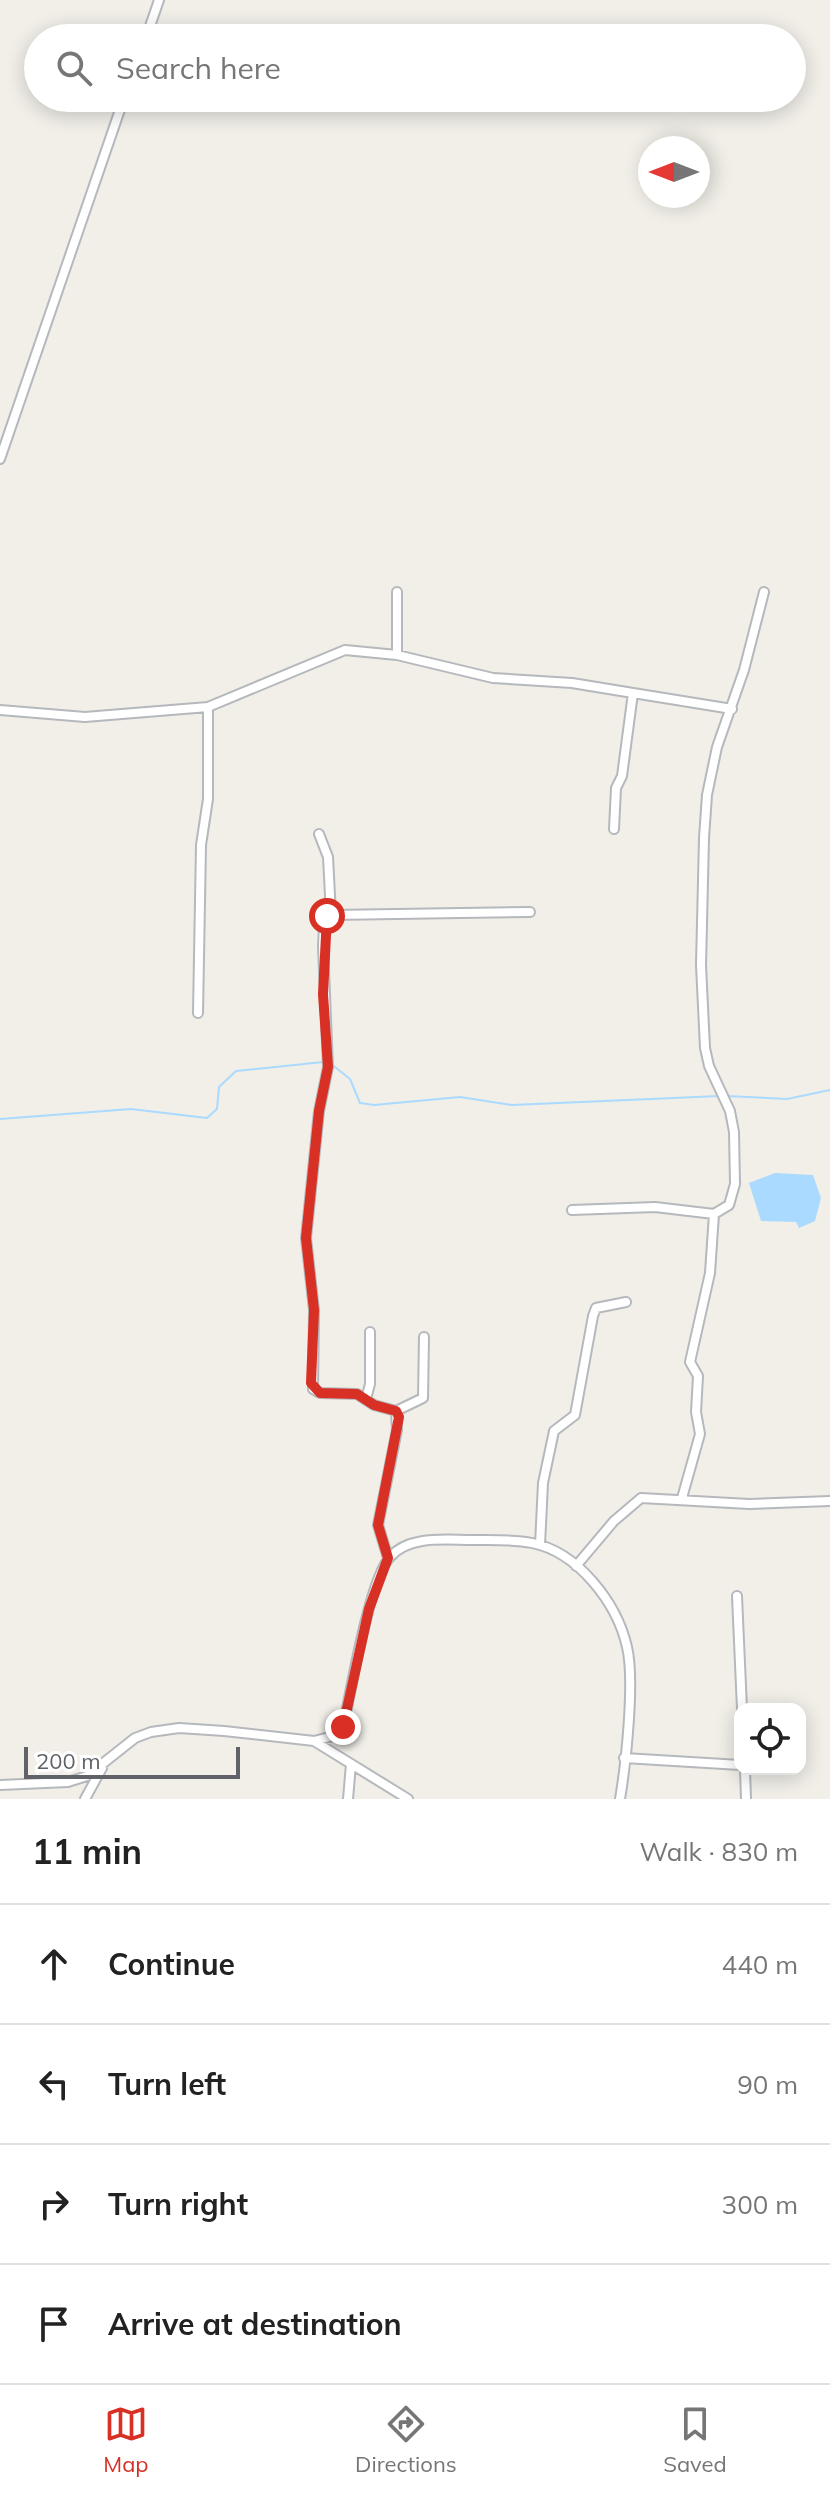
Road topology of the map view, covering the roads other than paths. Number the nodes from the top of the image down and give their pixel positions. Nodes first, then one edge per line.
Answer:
1 (159, 0) edge
2 (151, 24) edge
3 (119, 112) edge
4 (0, 459) edge
5 (397, 592) dead end
6 (764, 592) dead end
7 (397, 655) junction
8 (633, 693) junction
9 (208, 707) junction
10 (732, 709) junction
11 (0, 710) edge
12 (614, 829) dead end
13 (319, 834) dead end
14 (530, 912) dead end
15 (331, 915) junction
16 (198, 1013) dead end
17 (572, 1210) dead end
18 (714, 1214) junction
19 (626, 1302) dead end
20 (370, 1332) dead end
21 (424, 1337) dead end
22 (366, 1399) junction
23 (396, 1411) junction
24 (682, 1498) junction
25 (830, 1501) edge
26 (540, 1545) junction
27 (388, 1558) junction
28 (576, 1566) junction
29 (737, 1596) dead end
30 (742, 1703) edge
31 (314, 1741) junction
32 (624, 1758) junction
33 (104, 1764) junction
34 (351, 1764) junction
35 (734, 1765) edge
36 (745, 1775) edge
37 (0, 1785) edge
38 (85, 1799) edge
39 (348, 1799) edge
40 (408, 1799) edge
41 (620, 1799) edge
42 (746, 1799) edge

1 - 2 street
3 - 4 street
5 - 7 street
6 - 10 street
7 - 8 street
7 - 9 street
8 - 10 street
8 - 12 street
9 - 11 street
9 - 16 street
10 - 18 street
13 - 15 street
14 - 15 street
15 - 22 street
17 - 18 street
18 - 24 street
19 - 26 street
20 - 22 street
21 - 23 street
22 - 23 street
23 - 27 street
24 - 25 street
24 - 28 street
26 - 27 street
26 - 28 street
27 - 31 street
28 - 32 street
29 - 30 street
31 - 33 street
31 - 34 street
32 - 35 street
32 - 41 street
33 - 37 street
33 - 38 street
34 - 39 street
34 - 40 street
36 - 42 street

